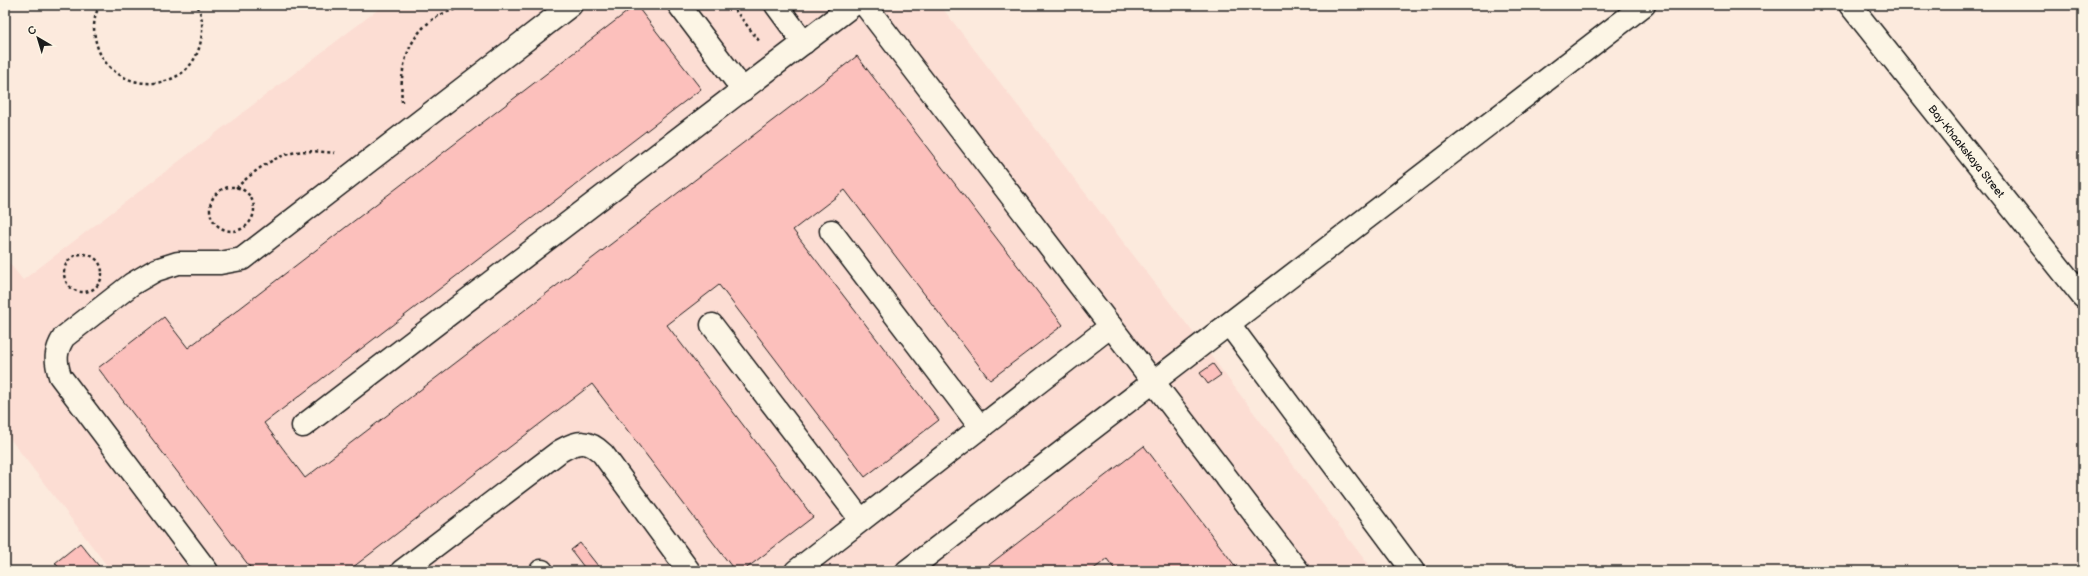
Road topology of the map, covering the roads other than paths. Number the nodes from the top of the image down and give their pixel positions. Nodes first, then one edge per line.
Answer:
1 (571, 5) edge
2 (679, 5) edge
3 (776, 5) edge
4 (854, 5) edge
5 (865, 5) edge
6 (1644, 5) edge
7 (1850, 5) edge
8 (804, 42) junction
9 (743, 90) junction
10 (831, 232) dead end
11 (2083, 297) edge
12 (1229, 324) junction
13 (712, 325) dead end
14 (1110, 326) junction
15 (1153, 382) junction
16 (303, 426) dead end
17 (981, 428) junction
18 (861, 520) junction
19 (207, 571) edge
20 (402, 571) edge
21 (689, 571) edge
22 (796, 571) edge
23 (907, 571) edge
24 (1298, 571) edge
25 (1413, 571) edge

1 - 19 main road
2 - 9 main road
3 - 8 main road
4 - 8 main road
5 - 14 main road
6 - 12 main road
7 - 11 main road, Bay-Khaakskaya Street
8 - 9 main road
9 - 16 main road
10 - 17 main road
12 - 15 main road
12 - 25 main road
13 - 18 main road
14 - 15 main road
14 - 17 main road
15 - 23 main road
15 - 24 main road
17 - 18 main road
18 - 22 main road
20 - 21 main road

